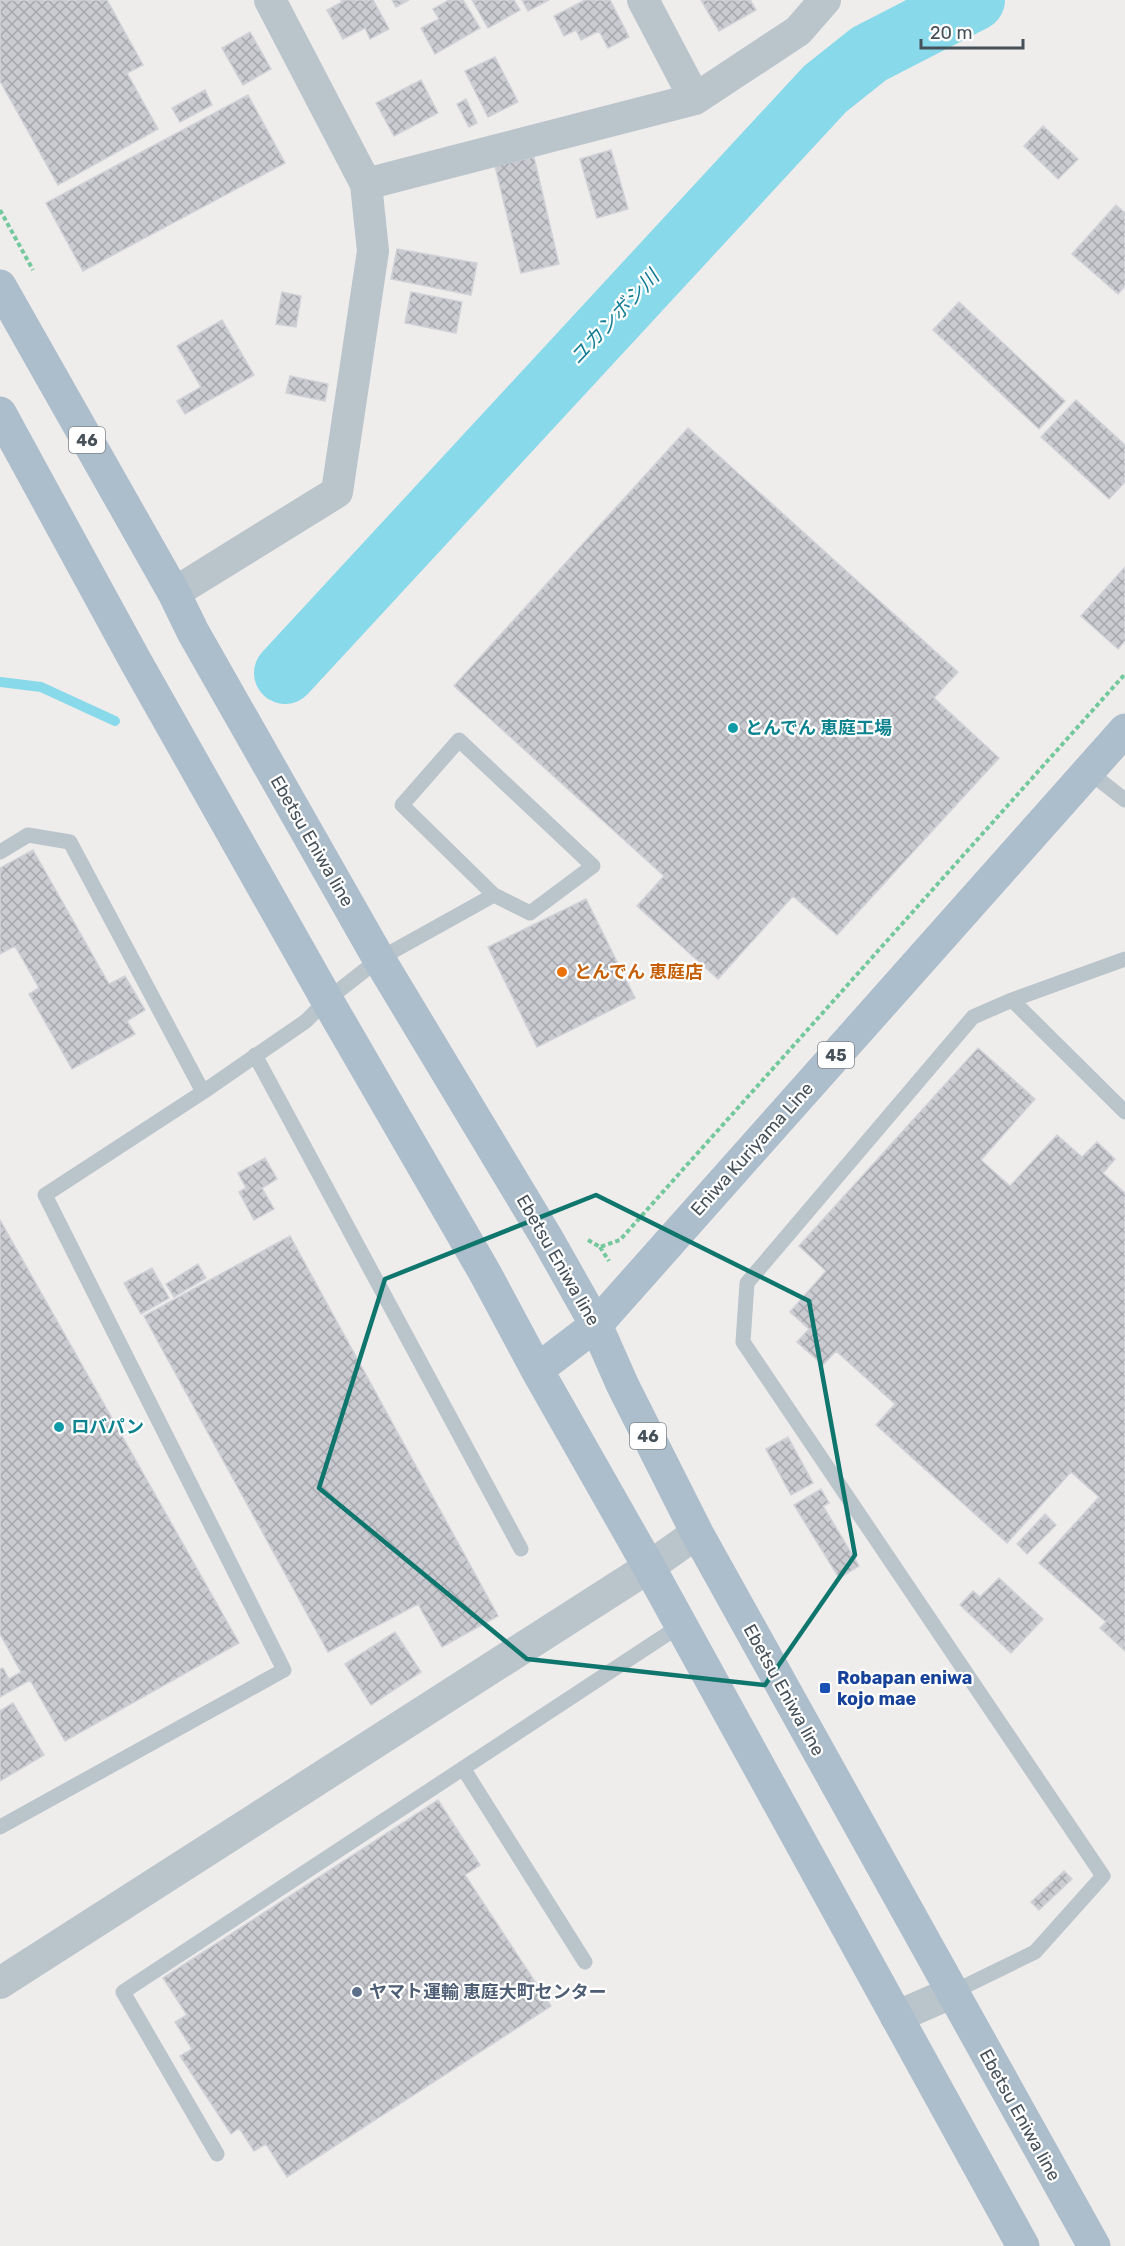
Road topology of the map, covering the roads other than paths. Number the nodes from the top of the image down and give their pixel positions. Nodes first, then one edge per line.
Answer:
1 (270, 0) edge
2 (643, 0) edge
3 (825, 0) edge
4 (695, 99) junction
5 (366, 184) junction
6 (5, 307) edge
7 (0, 413) edge
8 (174, 593) junction
9 (1125, 730) edge
10 (1088, 771) junction
11 (1125, 800) edge
12 (0, 852) edge
13 (494, 895) junction
14 (1125, 959) edge
15 (379, 960) junction
16 (327, 1000) junction
17 (1012, 1000) junction
18 (255, 1055) junction
19 (203, 1092) junction
20 (1125, 1112) edge
21 (596, 1325) junction
22 (537, 1370) junction
23 (697, 1533) junction
24 (521, 1549) dead end
25 (649, 1567) junction
26 (681, 1625) junction
27 (463, 1768) junction
28 (0, 1827) edge
29 (585, 1962) dead end
30 (0, 1983) edge
31 (951, 1993) junction
32 (896, 2017) junction
33 (217, 2154) dead end
34 (1023, 2246) edge
35 (1094, 2246) edge

1 - 5 street
2 - 4 street
3 - 4 street
4 - 5 street
5 - 8 street
6 - 8 main road, Ebetsu Eniwa line / 46
7 - 16 main road
8 - 15 main road, Ebetsu Eniwa line / 46
9 - 10 main road, Eniwa Kuriyama Line / 45
10 - 11 lane
10 - 21 main road, Eniwa Kuriyama Line / 45
12 - 19 lane
13 - 13 lane
13 - 15 lane
14 - 17 lane
15 - 16 lane
15 - 21 main road, Ebetsu Eniwa line / 46
16 - 18 lane
16 - 22 main road
17 - 20 lane
17 - 31 lane
18 - 19 lane
18 - 24 lane
19 - 28 lane
21 - 22 main road, Eniwa Kuriyama Line / 45
21 - 23 main road, Ebetsu Eniwa line / 46
22 - 25 main road
23 - 25 street
23 - 31 main road, Ebetsu Eniwa line / 46
25 - 26 main road
25 - 30 street
26 - 27 lane
26 - 32 main road
27 - 29 lane
27 - 33 lane
31 - 32 street
31 - 35 main road, Ebetsu Eniwa line / 46
32 - 34 main road

